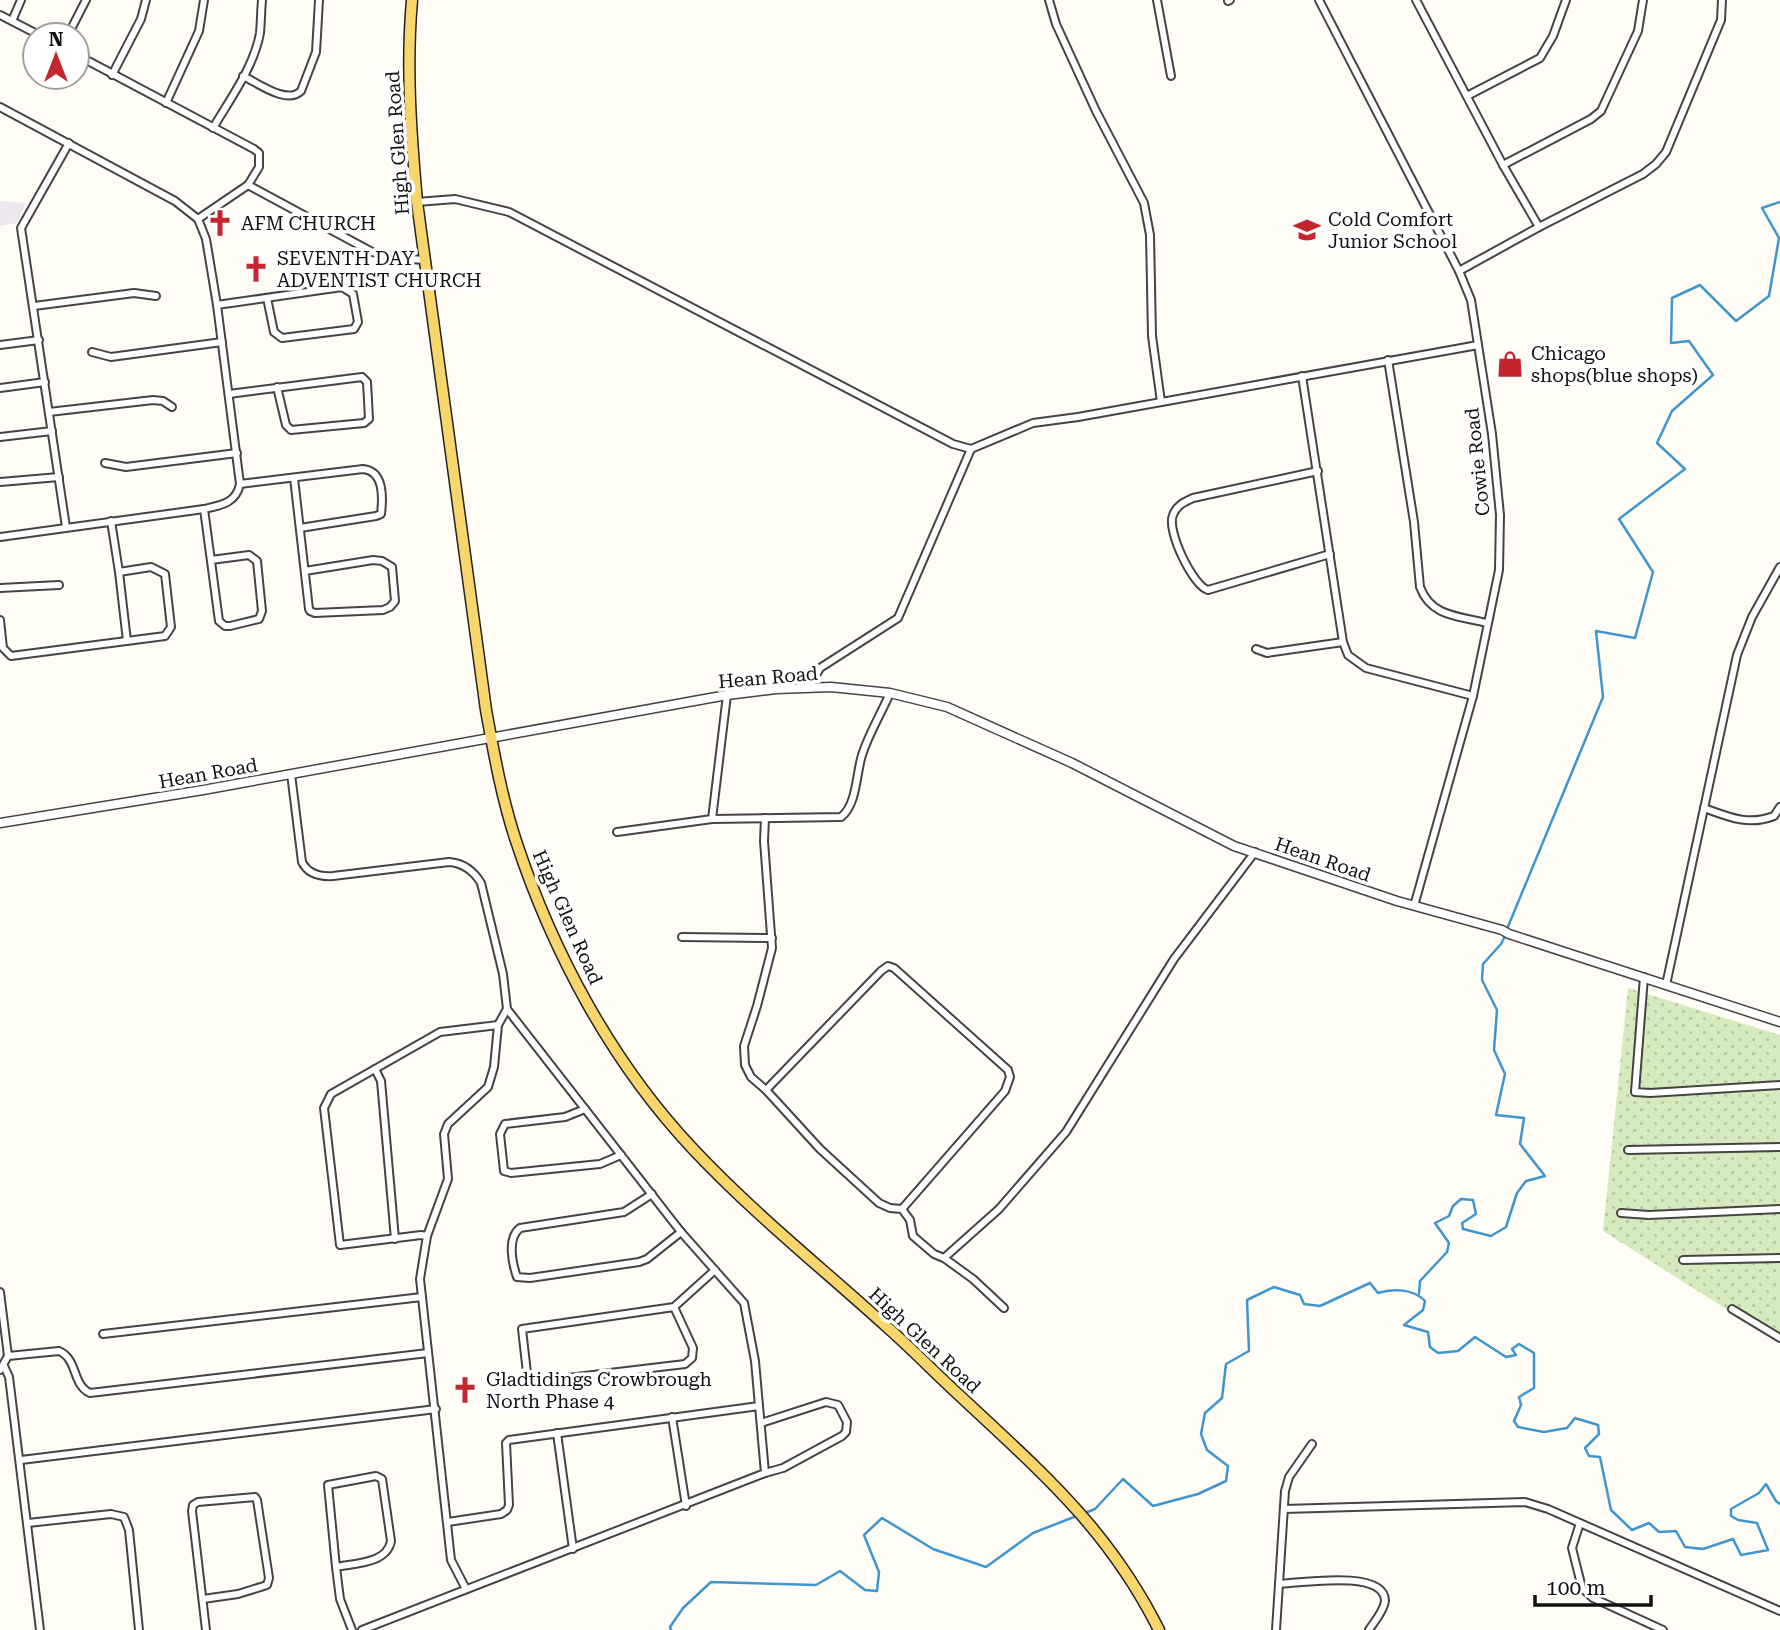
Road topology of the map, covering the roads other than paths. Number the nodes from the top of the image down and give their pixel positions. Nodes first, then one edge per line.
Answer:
1 (21, 0) edge
2 (86, 0) edge
3 (146, 0) edge
4 (204, 0) edge
5 (262, 0) edge
6 (319, 0) edge
7 (412, 0) edge
8 (1049, 0) edge
9 (1157, 0) edge
10 (1319, 0) edge
11 (1416, 0) edge
12 (1566, 0) edge
13 (1643, 0) edge
14 (1722, 0) edge
15 (0, 15) edge
16 (12, 21) junction
17 (75, 21) edge
18 (21, 26) edge
19 (91, 63) edge
20 (112, 75) junction
21 (243, 76) junction
22 (1171, 76) dead end
23 (1467, 96) junction
24 (166, 103) junction
25 (0, 107) edge
26 (213, 128) junction
27 (69, 143) junction
28 (1503, 165) junction
29 (248, 185) junction
30 (417, 202) junction
31 (198, 219) junction
32 (1539, 227) junction
33 (424, 260) junction
34 (1460, 271) junction
35 (156, 296) dead end
36 (267, 298) junction
37 (217, 305) junction
38 (34, 306) junction
39 (39, 340) junction
40 (222, 342) junction
41 (0, 345) edge
42 (1478, 345) junction
43 (92, 352) dead end
44 (1388, 360) junction
45 (1302, 376) junction
46 (45, 382) junction
47 (277, 387) junction
48 (0, 388) edge
49 (229, 394) junction
50 (1161, 402) junction
51 (172, 407) dead end
52 (49, 412) junction
53 (52, 431) junction
54 (0, 437) edge
55 (971, 449) junction
56 (237, 453) junction
57 (106, 463) dead end
58 (1318, 471) junction
59 (59, 477) junction
60 (294, 478) junction
61 (0, 482) edge
62 (240, 484) junction
63 (204, 509) junction
64 (111, 521) junction
65 (66, 527) junction
66 (300, 528) junction
67 (0, 537) edge
68 (1330, 554) junction
69 (211, 559) junction
70 (1780, 567) edge
71 (305, 571) junction
72 (118, 572) junction
73 (59, 584) dead end
74 (0, 588) edge
75 (0, 620) edge
76 (1487, 623) junction
77 (127, 641) junction
78 (1343, 642) junction
79 (1256, 649) dead end
80 (809, 688) junction
81 (890, 693) junction
82 (727, 695) junction
83 (1473, 696) junction
84 (491, 738) junction
85 (291, 774) junction
86 (1780, 807) edge
87 (1704, 808) junction
88 (765, 818) junction
89 (712, 819) junction
90 (0, 823) edge
91 (617, 832) dead end
92 (1255, 852) junction
93 (1414, 906) junction
94 (682, 937) dead end
95 (772, 938) junction
96 (1643, 977) junction
97 (1666, 985) junction
98 (507, 1009) junction
99 (1780, 1022) edge
100 (498, 1025) junction
101 (375, 1069) junction
102 (1780, 1085) edge
103 (766, 1090) junction
104 (585, 1109) junction
105 (1780, 1147) edge
106 (1628, 1150) dead end
107 (621, 1155) junction
108 (652, 1194) junction
109 (902, 1209) junction
110 (1780, 1209) edge
111 (1621, 1213) dead end
112 (681, 1232) junction
113 (427, 1236) junction
114 (395, 1239) junction
115 (944, 1258) junction
116 (1780, 1258) edge
117 (1683, 1260) dead end
118 (715, 1270) junction
119 (0, 1292) edge
120 (422, 1297) junction
121 (674, 1307) junction
122 (1004, 1308) dead end
123 (1732, 1309) dead end
124 (103, 1334) dead end
125 (1780, 1338) edge
126 (428, 1353) junction
127 (8, 1356) junction
128 (2, 1368) edge
129 (760, 1406) junction
130 (436, 1409) junction
131 (672, 1417) junction
132 (761, 1423) junction
133 (557, 1433) junction
134 (1312, 1444) dead end
135 (21, 1460) junction
136 (765, 1473) junction
137 (686, 1506) junction
138 (1284, 1509) junction
139 (447, 1522) junction
140 (28, 1523) junction
141 (1580, 1523) junction
142 (573, 1549) junction
143 (336, 1567) junction
144 (1279, 1584) junction
145 (466, 1589) junction
146 (203, 1599) junction
147 (1780, 1611) edge
148 (40, 1630) edge
149 (139, 1630) edge
150 (206, 1630) edge
151 (352, 1630) edge
152 (362, 1630) edge
153 (1159, 1630) edge
154 (1276, 1630) edge
155 (1369, 1630) edge
156 (1662, 1630) edge

1 - 16 street
2 - 17 street
3 - 20 street
4 - 24 street
5 - 21 street
6 - 21 street
7 - 30 main road, High Glen Road
8 - 50 street
9 - 22 street
10 - 34 street, Cowie Road
11 - 23 street
12 - 23 street
13 - 28 street
14 - 32 street
15 - 16 street
16 - 18 street
19 - 20 street
20 - 24 street
21 - 26 street
23 - 28 street
24 - 26 street
25 - 27 street
26 - 29 street
27 - 31 street
27 - 38 street
28 - 32 street
29 - 31 street
29 - 33 street
30 - 33 main road, High Glen Road
30 - 55 street
31 - 37 street
32 - 34 street
33 - 84 main road, High Glen Road
34 - 42 street, Cowie Road
35 - 38 street
36 - 36 street
36 - 37 street
37 - 40 street
38 - 39 street
39 - 41 street
39 - 46 street
40 - 43 street
40 - 49 street
42 - 44 street
42 - 76 street, Cowie Road
44 - 45 street
44 - 76 street
45 - 50 street
45 - 58 street
46 - 48 street
46 - 52 street
47 - 47 street
47 - 49 street
49 - 56 street
50 - 55 street
51 - 52 street
52 - 53 street
53 - 54 street
53 - 59 street
55 - 80 street
56 - 57 street
56 - 62 street
58 - 68 street
58 - 68 street
59 - 61 street
59 - 65 street
60 - 62 street
60 - 66 street
60 - 66 street
62 - 63 street
63 - 64 street
63 - 69 street
64 - 65 street
64 - 72 street
65 - 67 street
66 - 71 street
68 - 78 street
69 - 69 street
70 - 87 street
71 - 71 street
72 - 77 street
72 - 77 street
73 - 74 street
75 - 77 street
76 - 83 street, Cowie Road
78 - 79 street
78 - 83 street
80 - 81 street, Hean Road
80 - 82 street, Hean Road
81 - 88 street
81 - 92 street, Hean Road
82 - 84 street, Hean Road
82 - 89 street
83 - 93 street, Cowie Road
84 - 85 street, Hean Road
84 - 153 main road, High Glen Road
85 - 90 street, Hean Road
85 - 98 street
86 - 87 street
87 - 97 street
88 - 89 street
88 - 95 street
89 - 91 street
92 - 93 street, Hean Road
92 - 115 street
93 - 96 street, Hean Road
94 - 95 street
95 - 103 street
96 - 97 street, Hean Road
96 - 102 street
97 - 99 street, Hean Road
98 - 100 street
98 - 104 street
100 - 101 street
100 - 113 street
101 - 114 street
101 - 114 street
103 - 109 street
103 - 109 street
104 - 107 street
104 - 107 street
105 - 106 street
107 - 108 street
108 - 112 street
108 - 112 street
109 - 115 street
110 - 111 street
112 - 118 street
113 - 114 street
113 - 120 street
115 - 122 street
116 - 117 street
118 - 121 street
118 - 129 street
119 - 127 street
120 - 124 street
120 - 126 street
121 - 121 street
123 - 125 street
126 - 127 street
126 - 130 street
127 - 128 street
128 - 135 street
129 - 131 street
129 - 132 street
130 - 135 street
130 - 139 street
131 - 133 street
131 - 137 street
132 - 136 street
132 - 136 street
133 - 139 street
133 - 142 street
134 - 138 street
135 - 140 street
136 - 137 street
137 - 142 street
138 - 141 street
138 - 144 street
139 - 145 street
140 - 148 street
140 - 149 street
141 - 147 street
141 - 156 street
142 - 145 street
143 - 143 street
143 - 151 street
144 - 154 street
144 - 155 street
145 - 152 street
146 - 146 street
146 - 150 street

